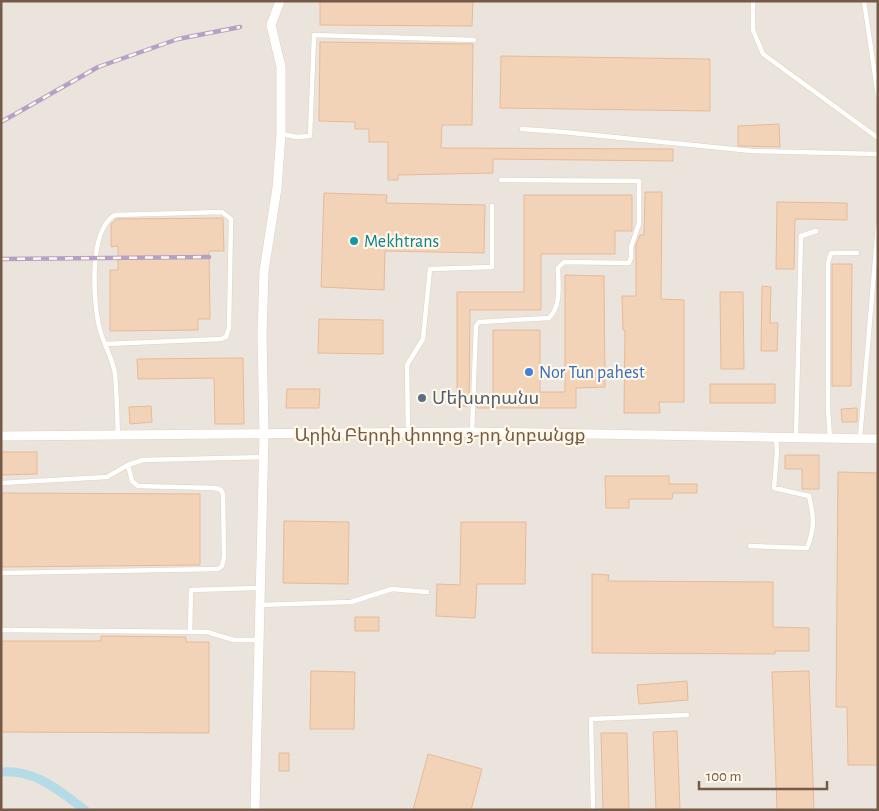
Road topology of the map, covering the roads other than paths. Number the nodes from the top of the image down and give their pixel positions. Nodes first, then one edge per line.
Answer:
1 (280, 1) edge
2 (753, 1) edge
3 (864, 1) edge
4 (474, 40) dead end
5 (878, 96) edge
6 (522, 129) dead end
7 (281, 134) junction
8 (878, 138) edge
9 (878, 154) edge
10 (501, 180) dead end
11 (492, 206) dead end
12 (878, 225) edge
13 (816, 231) dead end
14 (857, 253) dead end
15 (878, 285) edge
16 (872, 293) junction
17 (105, 344) junction
18 (472, 432) junction
19 (408, 433) junction
20 (118, 434) junction
21 (264, 435) junction
22 (1, 436) edge
23 (776, 437) junction
24 (796, 438) junction
25 (830, 438) junction
26 (860, 438) junction
27 (878, 439) edge
28 (264, 457) junction
29 (128, 465) junction
30 (1, 483) edge
31 (750, 546) dead end
32 (1, 573) edge
33 (259, 588) junction
34 (427, 592) dead end
35 (259, 605) junction
36 (1, 630) edge
37 (190, 632) junction
38 (258, 640) junction
39 (687, 716) dead end
40 (255, 810) edge
41 (593, 810) edge

1 - 7 street
2 - 8 lane
3 - 5 lane
4 - 7 lane
6 - 9 lane
7 - 21 street
10 - 18 lane
11 - 19 lane
12 - 16 lane
13 - 24 lane
14 - 25 lane
15 - 16 lane
16 - 26 lane
17 - 17 lane
17 - 20 lane
18 - 19 street, Արին Բերդի փողոց 3-րդ նրբանցք
18 - 23 street, Արին Բերդի փողոց 3-րդ նրբանցք
19 - 21 street, Արին Բերդի փողոց 3-րդ նրբանցք
20 - 21 street, Արին Բերդի փողոց 3-րդ նրբանցք
20 - 22 street, Արին Բերդի փողոց 3-րդ նրբանցք
21 - 28 street
23 - 24 street, Արին Բերդի փողոց 3-րդ նրբանցք
23 - 31 lane
24 - 25 street, Արին Բերդի փողոց 3-րդ նրբանցք
25 - 26 street, Արին Բերդի փողոց 3-րդ նրբանցք
26 - 27 street, Արին Բերդի փողոց 3-րդ նրբանցք
28 - 29 lane
28 - 33 street
29 - 30 lane
29 - 32 lane
33 - 35 street
33 - 37 lane
34 - 35 lane
35 - 38 street
36 - 37 lane
37 - 38 lane
38 - 40 street
39 - 41 lane

